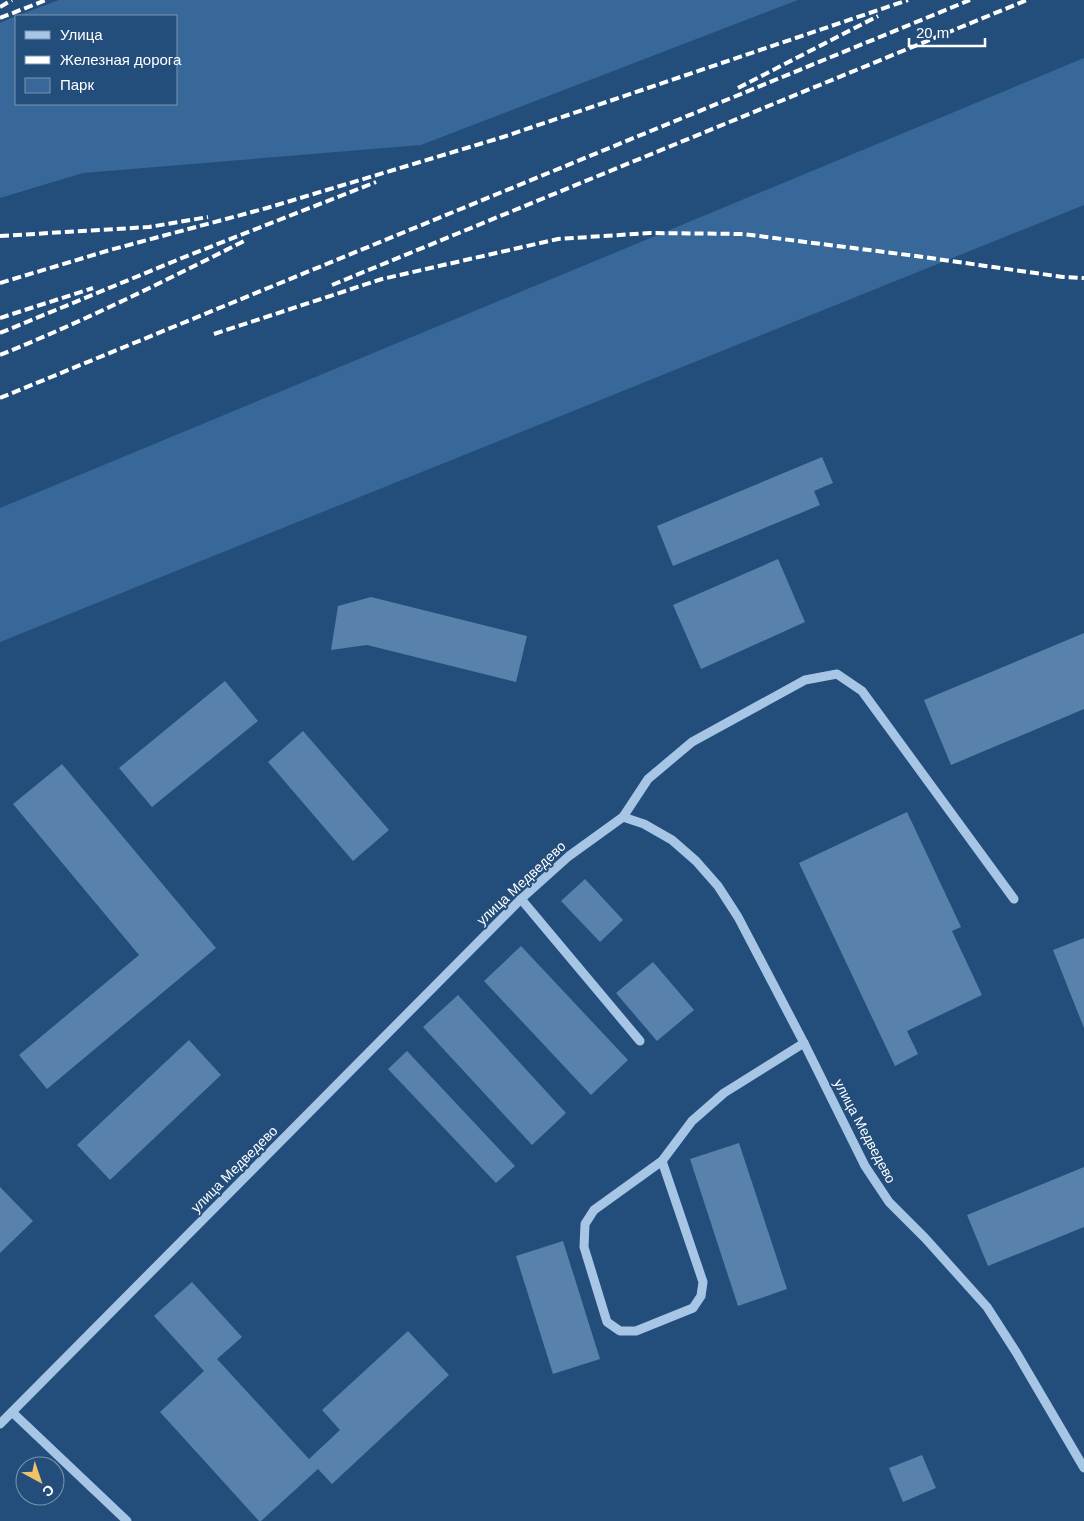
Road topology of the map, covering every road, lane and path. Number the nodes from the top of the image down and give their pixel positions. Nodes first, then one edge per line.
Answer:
1 (623, 817) junction
2 (521, 899) junction
3 (1014, 899) dead end
4 (640, 1041) dead end
5 (804, 1043) junction
6 (662, 1161) junction
7 (12, 1412) junction
8 (0, 1424) edge
9 (1084, 1468) edge
10 (127, 1521) edge

1 - 2 street, улица Медведево
1 - 3 street
1 - 5 street, улица Медведево
2 - 4 street
2 - 7 street, улица Медведево
5 - 6 street
5 - 9 street, улица Медведево
6 - 6 street
7 - 8 street, улица Медведево
7 - 10 street

